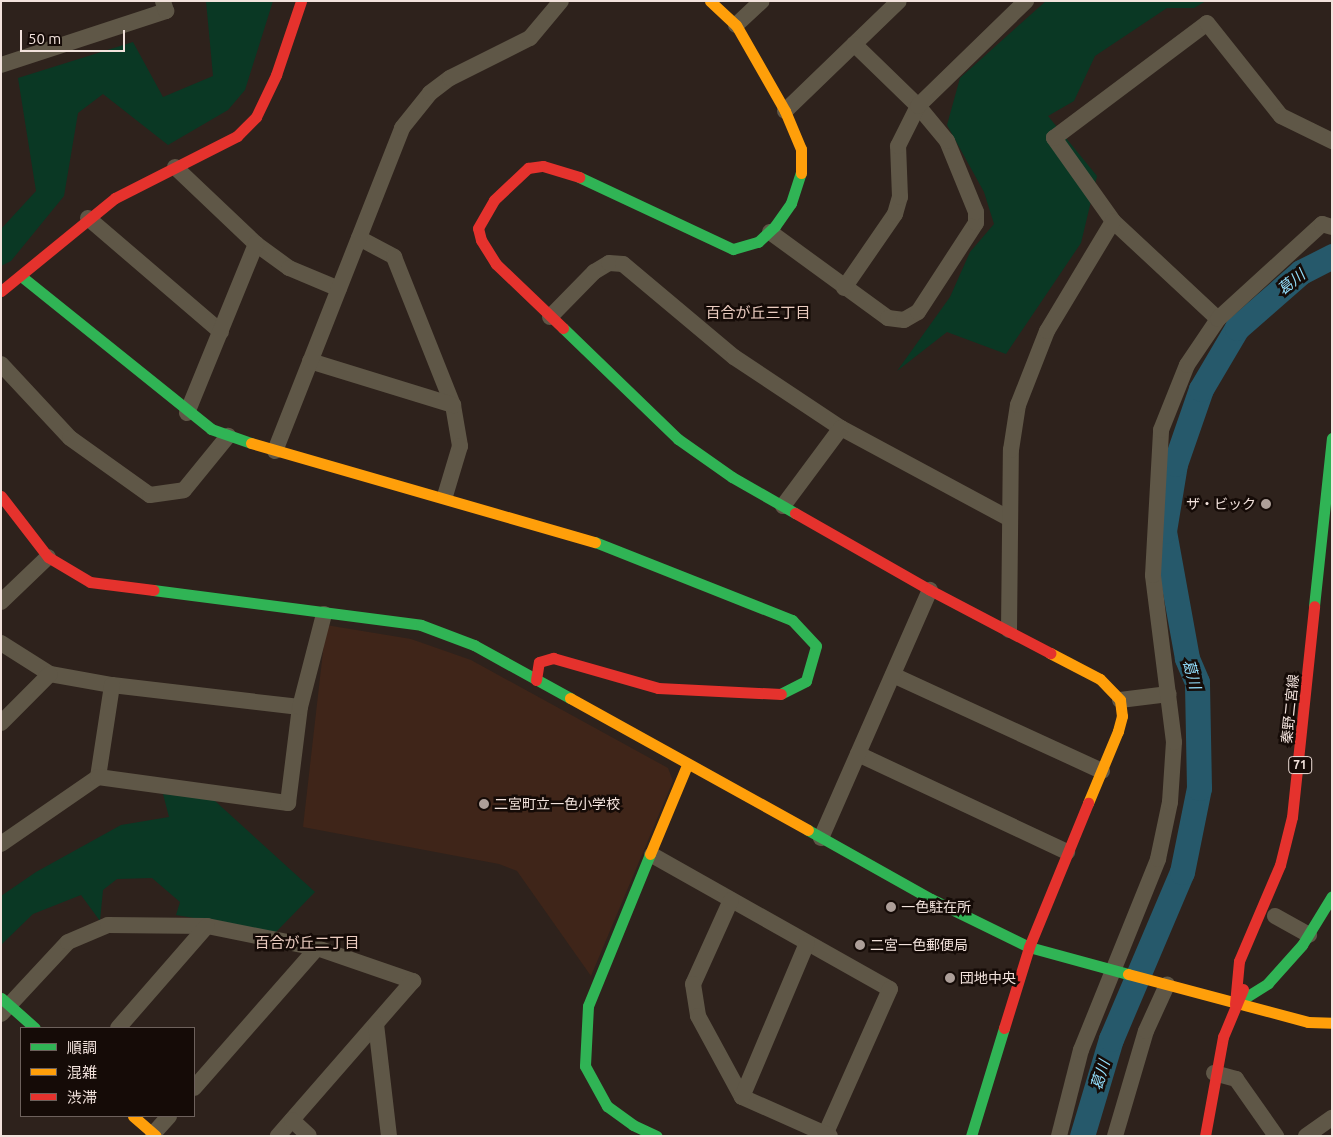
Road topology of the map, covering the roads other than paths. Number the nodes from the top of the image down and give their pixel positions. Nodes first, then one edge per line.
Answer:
1 (163, 1) edge
2 (301, 1) edge
3 (561, 1) edge
4 (710, 1) edge
5 (762, 1) edge
6 (899, 1) edge
7 (1026, 1) edge
8 (736, 25) junction
9 (854, 44) junction
10 (1, 64) edge
11 (918, 106) junction
12 (785, 111) junction
13 (1332, 142) edge
14 (175, 166) junction
15 (88, 218) junction
16 (1113, 221) junction
17 (1332, 227) edge
18 (770, 232) junction
19 (359, 238) junction
20 (256, 244) junction
21 (21, 276) junction
22 (844, 288) junction
23 (339, 289) junction
24 (1, 290) edge
25 (550, 317) junction
26 (1218, 319) junction
27 (220, 332) junction
28 (310, 361) junction
29 (1, 364) edge
30 (452, 405) junction
31 (187, 413) junction
32 (841, 428) junction
33 (228, 436) junction
34 (1332, 438) edge
35 (275, 451) junction
36 (1, 496) edge
37 (445, 496) junction
38 (783, 506) junction
39 (1328, 518) edge
40 (1010, 519) junction
41 (48, 557) junction
42 (930, 590) junction
43 (1, 602) edge
44 (324, 614) junction
45 (1009, 630) junction
46 (1, 643) edge
47 (50, 674) junction
48 (892, 675) junction
49 (536, 680) junction
50 (112, 685) junction
51 (1169, 694) junction
52 (1120, 700) junction
53 (300, 707) junction
54 (1, 723) edge
55 (858, 754) junction
56 (687, 765) junction
57 (1102, 771) junction
58 (98, 777) junction
59 (820, 838) junction
60 (1, 844) edge
61 (1067, 852) junction
62 (652, 855) junction
63 (1332, 896) edge
64 (731, 900) junction
65 (1282, 900) dead end
66 (1273, 921) joint
67 (207, 926) junction
68 (1309, 935) junction
69 (807, 942) junction
70 (1029, 947) junction
71 (318, 948) junction
72 (1116, 973) junction
73 (1249, 978) dead end
74 (1160, 984) junction
75 (1235, 1004) junction
76 (4, 1006) edge
77 (1332, 1023) edge
78 (376, 1024) junction
79 (34, 1027) edge
80 (119, 1027) edge
81 (1214, 1073) junction
82 (195, 1087) edge
83 (742, 1098) junction
84 (134, 1117) edge
85 (168, 1117) edge
86 (1332, 1118) edge
87 (292, 1120) junction
88 (154, 1135) edge
89 (828, 1135) edge
90 (278, 1136) edge
91 (309, 1136) edge
92 (390, 1136) edge
93 (657, 1136) edge
94 (971, 1136) edge
95 (1058, 1136) edge
96 (1115, 1136) edge
97 (1205, 1136) edge
98 (1276, 1136) edge
99 (1306, 1136) edge

1 - 10 street
2 - 14 street
3 - 19 street
4 - 8 street
5 - 8 street
6 - 9 street
7 - 11 street
8 - 12 street
9 - 11 street
9 - 12 street
11 - 22 street
11 - 22 street
12 - 18 street
13 - 16 street
14 - 15 street
14 - 20 street
15 - 21 street
15 - 27 street
16 - 26 street
16 - 40 street
17 - 26 street
18 - 22 street
18 - 25 street
19 - 23 street
19 - 30 street
20 - 23 street
20 - 27 street
21 - 24 street
21 - 31 street
23 - 28 street
25 - 32 street
25 - 38 street
26 - 51 street
27 - 31 street
28 - 30 street
28 - 35 street
29 - 33 street
30 - 37 street
31 - 33 street
32 - 38 street
32 - 40 street
33 - 35 street
34 - 39 street, 秦野二宮線 / 71
35 - 37 street
36 - 41 street
37 - 49 street
38 - 42 street
39 - 75 street, 秦野二宮線 / 71
40 - 45 street
41 - 43 street
41 - 44 street
42 - 45 street
42 - 48 street
44 - 49 street
44 - 53 street
45 - 52 street
46 - 47 street
47 - 50 street
47 - 54 street
48 - 55 street
48 - 57 street
49 - 56 street
50 - 53 street
50 - 58 street
51 - 52 street
51 - 72 street
52 - 57 street
53 - 58 street
55 - 59 street
55 - 61 street
56 - 59 street
56 - 62 street
57 - 61 street
58 - 60 street
59 - 70 street
61 - 70 street
62 - 64 street
62 - 93 street
63 - 68 street
64 - 69 street
64 - 83 street
65 - 66 street
66 - 68 street
67 - 71 street
67 - 76 street
67 - 80 street
68 - 75 street
69 - 83 street
69 - 89 street
70 - 72 street
70 - 94 street
71 - 78 street
71 - 82 street
72 - 74 street
72 - 95 street
73 - 75 street, 秦野二宮線 / 71
74 - 75 street
74 - 96 street
75 - 77 street
75 - 81 street, 秦野二宮線 / 71
76 - 79 street
78 - 87 street
78 - 92 street
81 - 97 street, 秦野二宮線 / 71
81 - 98 street
83 - 89 street
84 - 88 street
85 - 88 street
86 - 99 street
87 - 90 street
87 - 91 street

